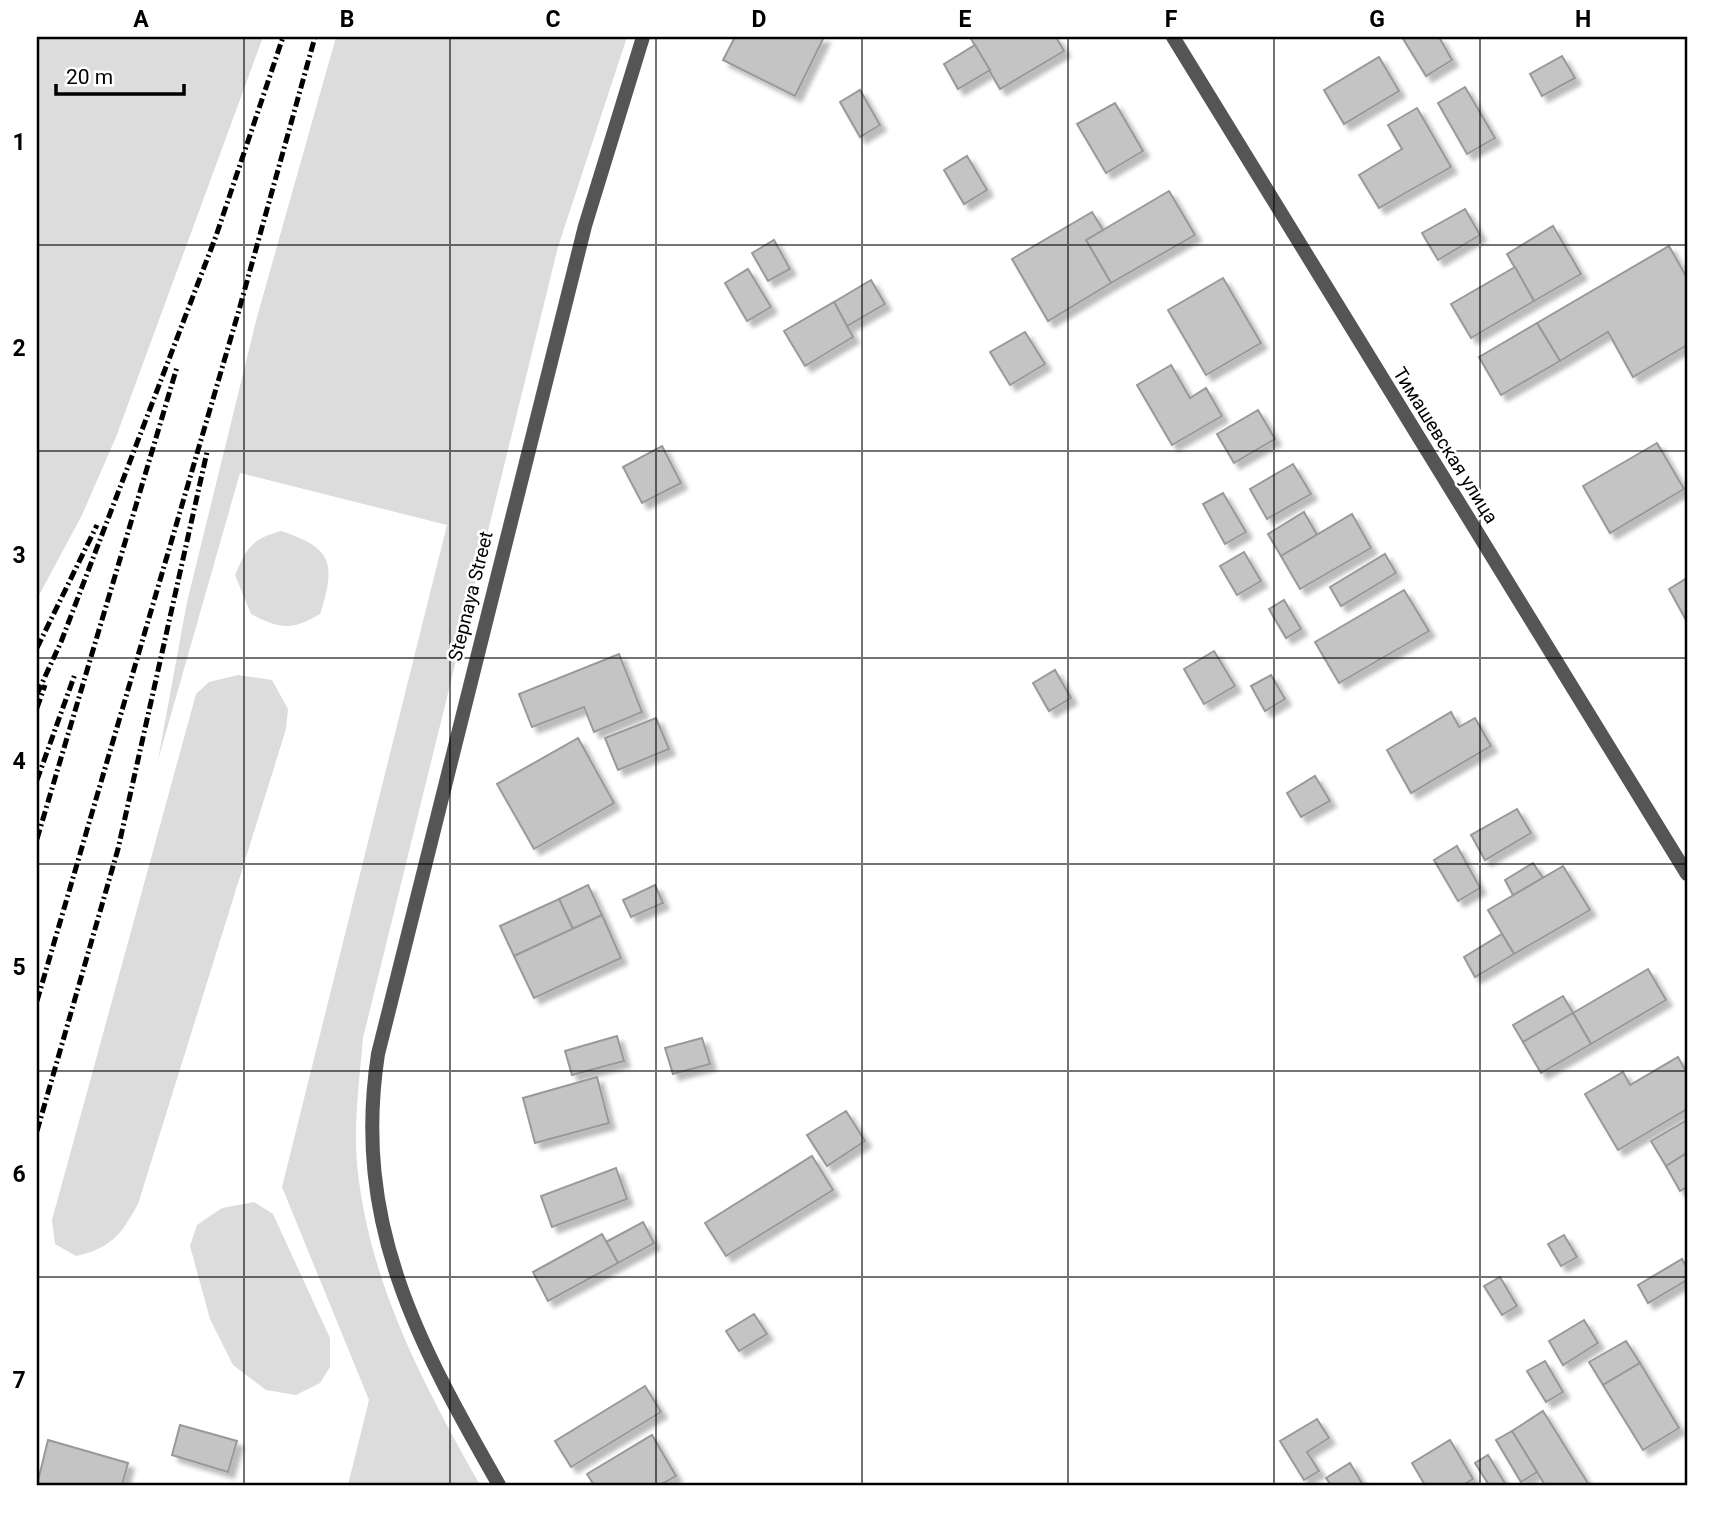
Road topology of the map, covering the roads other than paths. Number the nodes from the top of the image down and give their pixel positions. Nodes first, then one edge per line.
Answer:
1 (643, 37) edge
2 (1173, 37) edge
3 (1687, 874) edge
4 (499, 1485) edge

1 - 4 street, Stepnaya Street
2 - 3 street, Тимашевская улица

